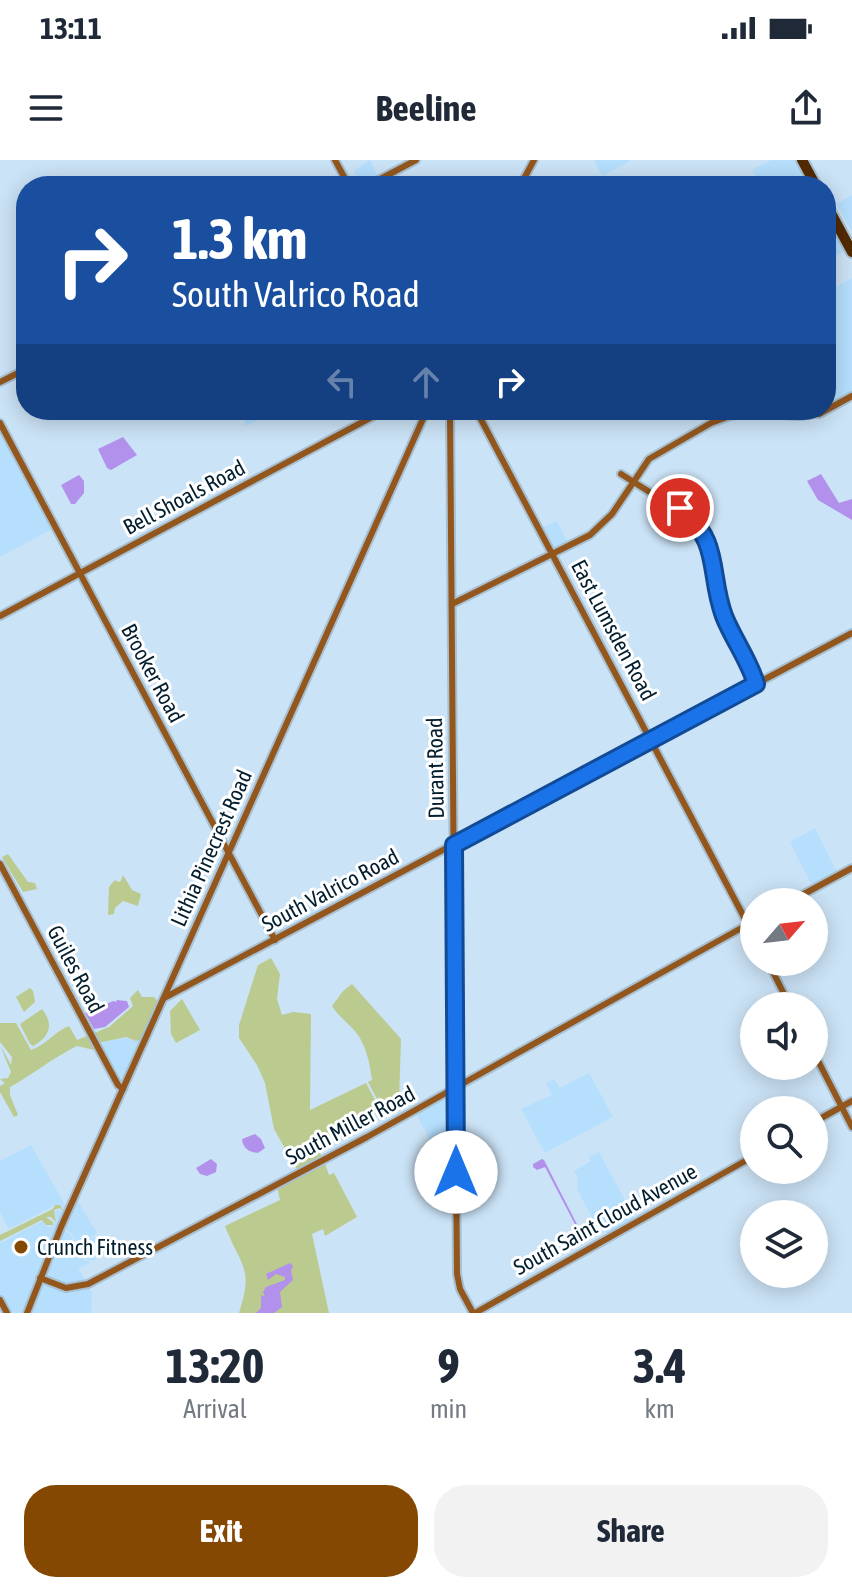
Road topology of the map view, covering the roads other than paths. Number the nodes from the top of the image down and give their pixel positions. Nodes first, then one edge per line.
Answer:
1 (416, 160) edge
2 (802, 160) edge
3 (808, 166) edge
4 (386, 176) edge
5 (837, 218) joint
6 (852, 240) edge
7 (852, 249) edge
8 (366, 420) edge
9 (421, 420) edge
10 (450, 420) edge
11 (480, 420) edge
12 (725, 420) edge
13 (0, 423) edge
14 (634, 482) junction
15 (553, 555) junction
16 (80, 573) junction
17 (452, 604) junction
18 (0, 616) edge
19 (852, 633) edge
20 (756, 684) junction
21 (652, 739) junction
22 (454, 845) junction
23 (228, 853) junction
24 (0, 864) edge
25 (852, 868) edge
26 (815, 888) edge
27 (740, 902) edge
28 (740, 928) edge
29 (275, 940) junction
30 (165, 999) junction
31 (828, 1080) edge
32 (456, 1087) junction
33 (123, 1089) junction
34 (852, 1101) edge
35 (841, 1106) junction
36 (828, 1114) edge
37 (852, 1127) edge
38 (740, 1164) edge
39 (40, 1278) junction
40 (0, 1300) edge
41 (3, 1311) edge
42 (25, 1313) edge
43 (474, 1313) edge

1 - 4 street
2 - 3 highway
5 - 6 highway
5 - 7 highway
8 - 16 street, Bell Shoals Road
9 - 23 street, Lithia Pinecrest Road
10 - 17 street, Durant Road
11 - 15 street, East Lumsden Road
12 - 14 street
13 - 16 street, Brooker Road
14 - 15 street
14 - 20 street
15 - 17 street
15 - 21 street, East Lumsden Road
16 - 18 street, Bell Shoals Road
16 - 23 street, Brooker Road
17 - 22 street, Durant Road
19 - 20 street, South Valrico Road
20 - 21 street, South Valrico Road
21 - 22 street, South Valrico Road
21 - 27 street, East Lumsden Road
22 - 29 street, South Valrico Road
22 - 32 street, Durant Road
23 - 29 street, Brooker Road
23 - 30 street, Lithia Pinecrest Road
24 - 33 street, Guiles Road
25 - 26 street
28 - 32 street, South Miller Road
29 - 30 street, South Valrico Road
30 - 33 street, Lithia Pinecrest Road
31 - 35 street
32 - 39 street, South Miller Road
32 - 43 street, Durant Road
33 - 39 street, Lithia Pinecrest Road
34 - 35 street
35 - 36 street
35 - 37 street
38 - 43 street, South Saint Cloud Avenue
39 - 42 street, Lithia Pinecrest Road
40 - 41 street

